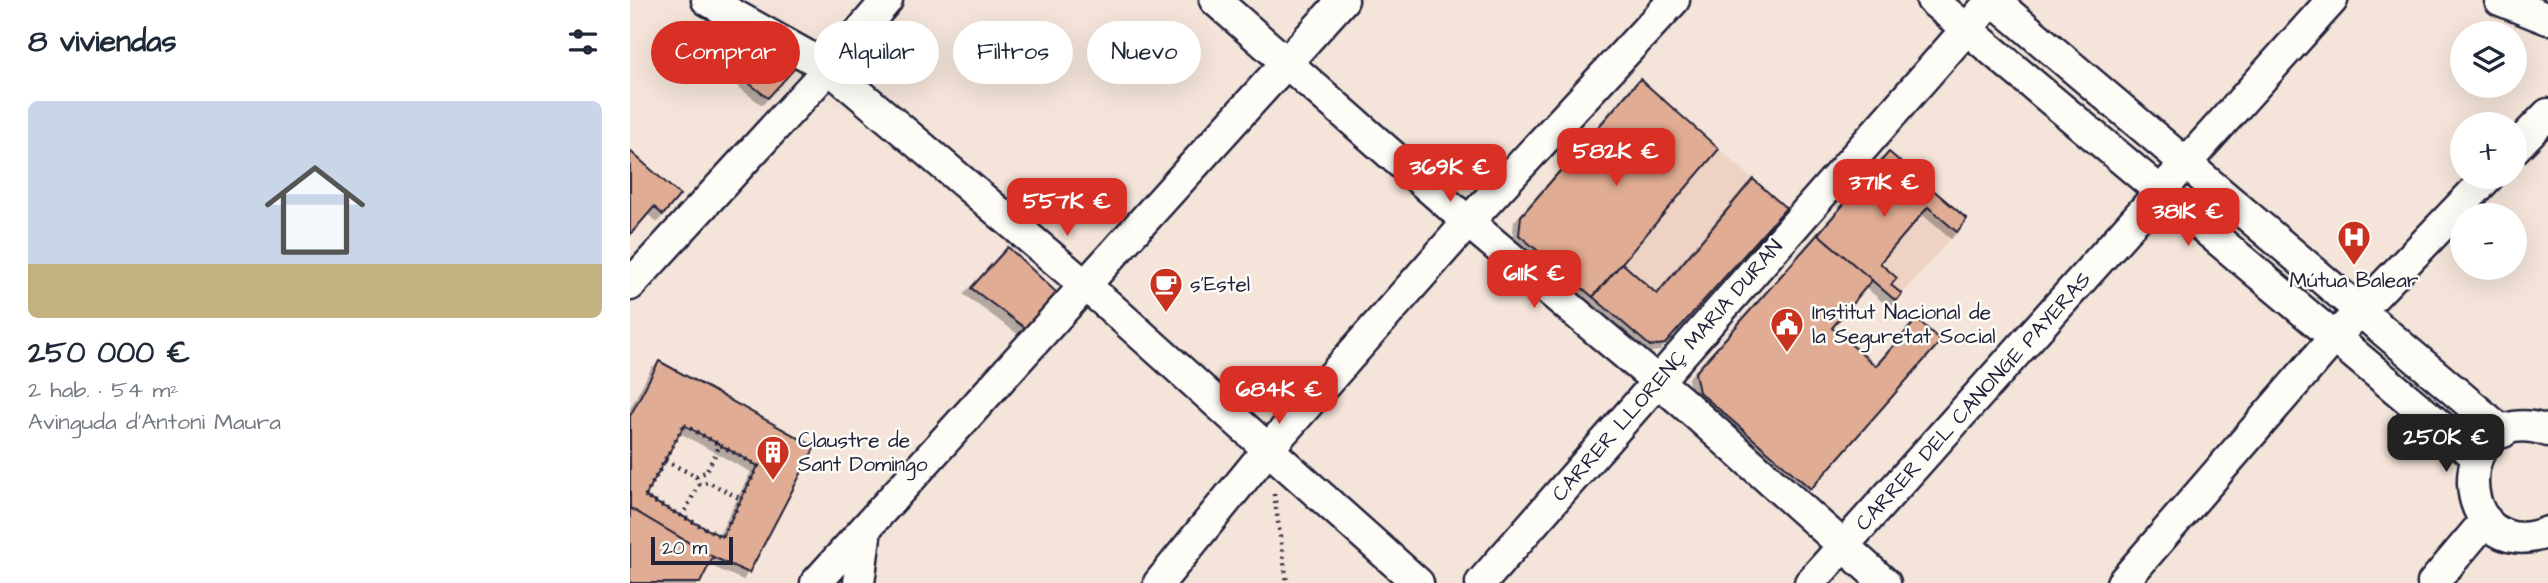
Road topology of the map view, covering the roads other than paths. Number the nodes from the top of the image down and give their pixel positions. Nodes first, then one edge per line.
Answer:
1 (708, 0) edge
2 (887, 0) edge
3 (1215, 0) edge
4 (1343, 0) edge
5 (1674, 0) edge
6 (1932, 0) edge
7 (1993, 0) edge
8 (2332, 0) edge
9 (2500, 0) edge
10 (2548, 19) edge
11 (869, 21) edge
12 (1966, 30) junction
13 (814, 60) edge
14 (1288, 64) junction
15 (814, 84) edge
16 (848, 84) edge
17 (2548, 114) edge
18 (2527, 136) edge
19 (2184, 162) junction
20 (2476, 189) edge
21 (2160, 192) junction
22 (1468, 222) junction
23 (634, 275) edge
24 (1085, 287) junction
25 (2359, 310) junction
26 (2334, 338) junction
27 (1658, 382) junction
28 (2548, 431) edge
29 (2502, 432) junction
30 (1268, 449) junction
31 (2477, 457) junction
32 (2486, 520) junction
33 (866, 528) junction
34 (2548, 532) edge
35 (1842, 547) junction
36 (816, 583) edge
37 (859, 583) edge
38 (1159, 583) edge
39 (1418, 583) edge
40 (1480, 583) edge
41 (1810, 583) edge
42 (1885, 583) edge
43 (2122, 583) edge
44 (2433, 583) edge

1 - 13 street
2 - 11 street
3 - 14 street
4 - 14 street
5 - 22 street
6 - 12 street
7 - 12 street, CARRER LLORENÇ MARIA DURAN
7 - 19 street
8 - 19 street, CARRER DEL CANONGE PAYERAS
9 - 10 street
12 - 21 street
12 - 27 street, CARRER LLORENÇ MARIA DURAN
14 - 22 street
14 - 24 street
15 - 23 street
16 - 24 street
17 - 18 street
19 - 21 street, CARRER DEL CANONGE PAYERAS
19 - 25 street
20 - 25 street
21 - 26 street
21 - 35 street, CARRER DEL CANONGE PAYERAS
22 - 27 street
22 - 30 street
24 - 30 street
24 - 33 street
25 - 26 street
25 - 29 street
26 - 31 street
26 - 43 street
27 - 35 street
27 - 40 street, CARRER LLORENÇ MARIA DURAN
28 - 29 street
29 - 31 street
30 - 38 street
30 - 39 street
31 - 32 street
32 - 34 street
32 - 44 street
33 - 36 street
33 - 37 street
35 - 41 street, CARRER DEL CANONGE PAYERAS
35 - 42 street

